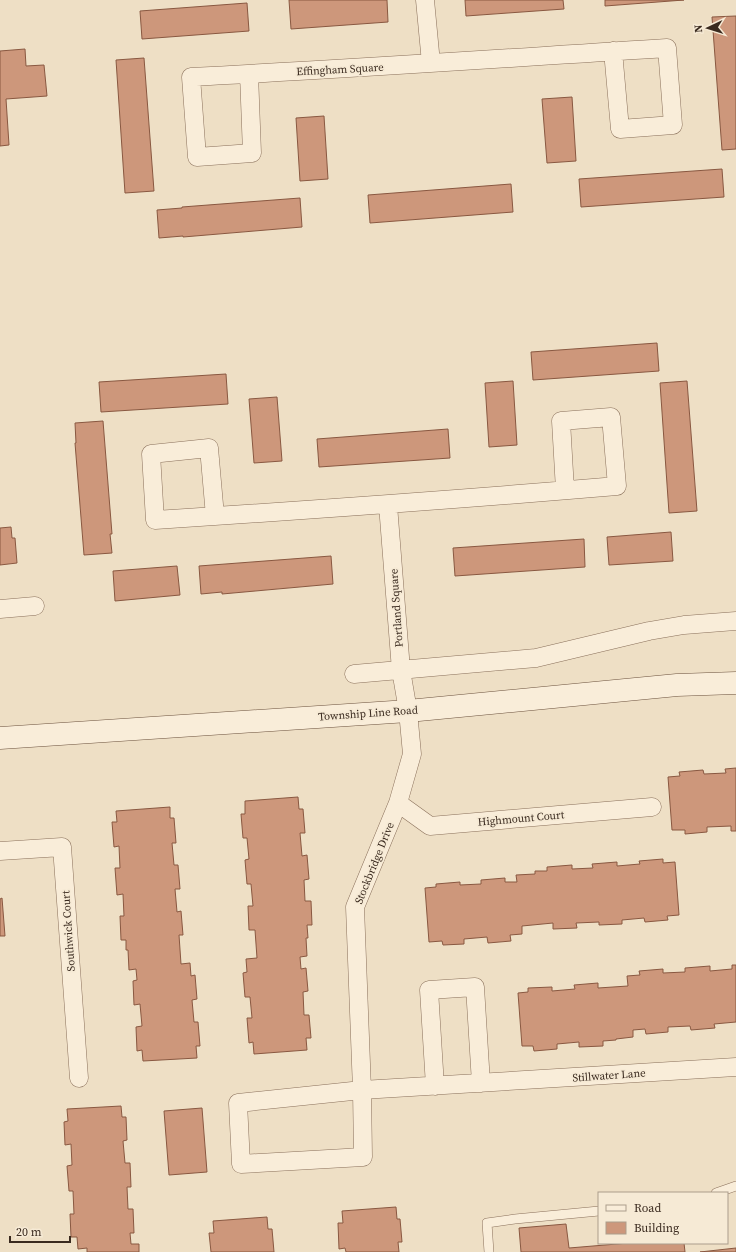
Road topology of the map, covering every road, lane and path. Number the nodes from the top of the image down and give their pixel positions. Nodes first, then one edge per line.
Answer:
1 (425, 0) edge
2 (613, 51) junction
3 (432, 63) junction
4 (249, 74) junction
5 (565, 490) junction
6 (388, 505) junction
7 (215, 516) junction
8 (36, 606) dead end
9 (0, 609) edge
10 (736, 621) edge
11 (401, 670) junction
12 (354, 674) dead end
13 (736, 684) edge
14 (408, 710) junction
15 (0, 738) edge
16 (398, 803) junction
17 (652, 807) dead end
18 (0, 852) edge
19 (736, 1067) edge
20 (79, 1078) dead end
21 (481, 1083) junction
22 (435, 1086) junction
23 (362, 1090) junction
24 (736, 1186) edge
25 (719, 1192) edge
26 (598, 1211) edge
27 (489, 1252) edge

1 - 3 street
2 - 2 street, Effingham Square
2 - 3 street, Effingham Square
3 - 4 street, Effingham Square
4 - 4 street, Effingham Square
5 - 5 street
5 - 6 street
6 - 7 street
6 - 11 street, Portland Square
7 - 7 street
8 - 9 street
10 - 11 street
11 - 12 street
11 - 14 street, Portland Square
13 - 14 main road, Township Line Road
14 - 15 main road, Township Line Road
14 - 16 street, Stockbridge Drive
16 - 17 street, Highmount Court
16 - 23 street, Stockbridge Drive
18 - 20 street, Southwick Court
19 - 21 street, Stillwater Lane
21 - 22 street, Stillwater Lane
21 - 22 street
22 - 23 street, Stillwater Lane
23 - 23 street, Stockbridge Drive
24 - 25 lane
26 - 27 lane

